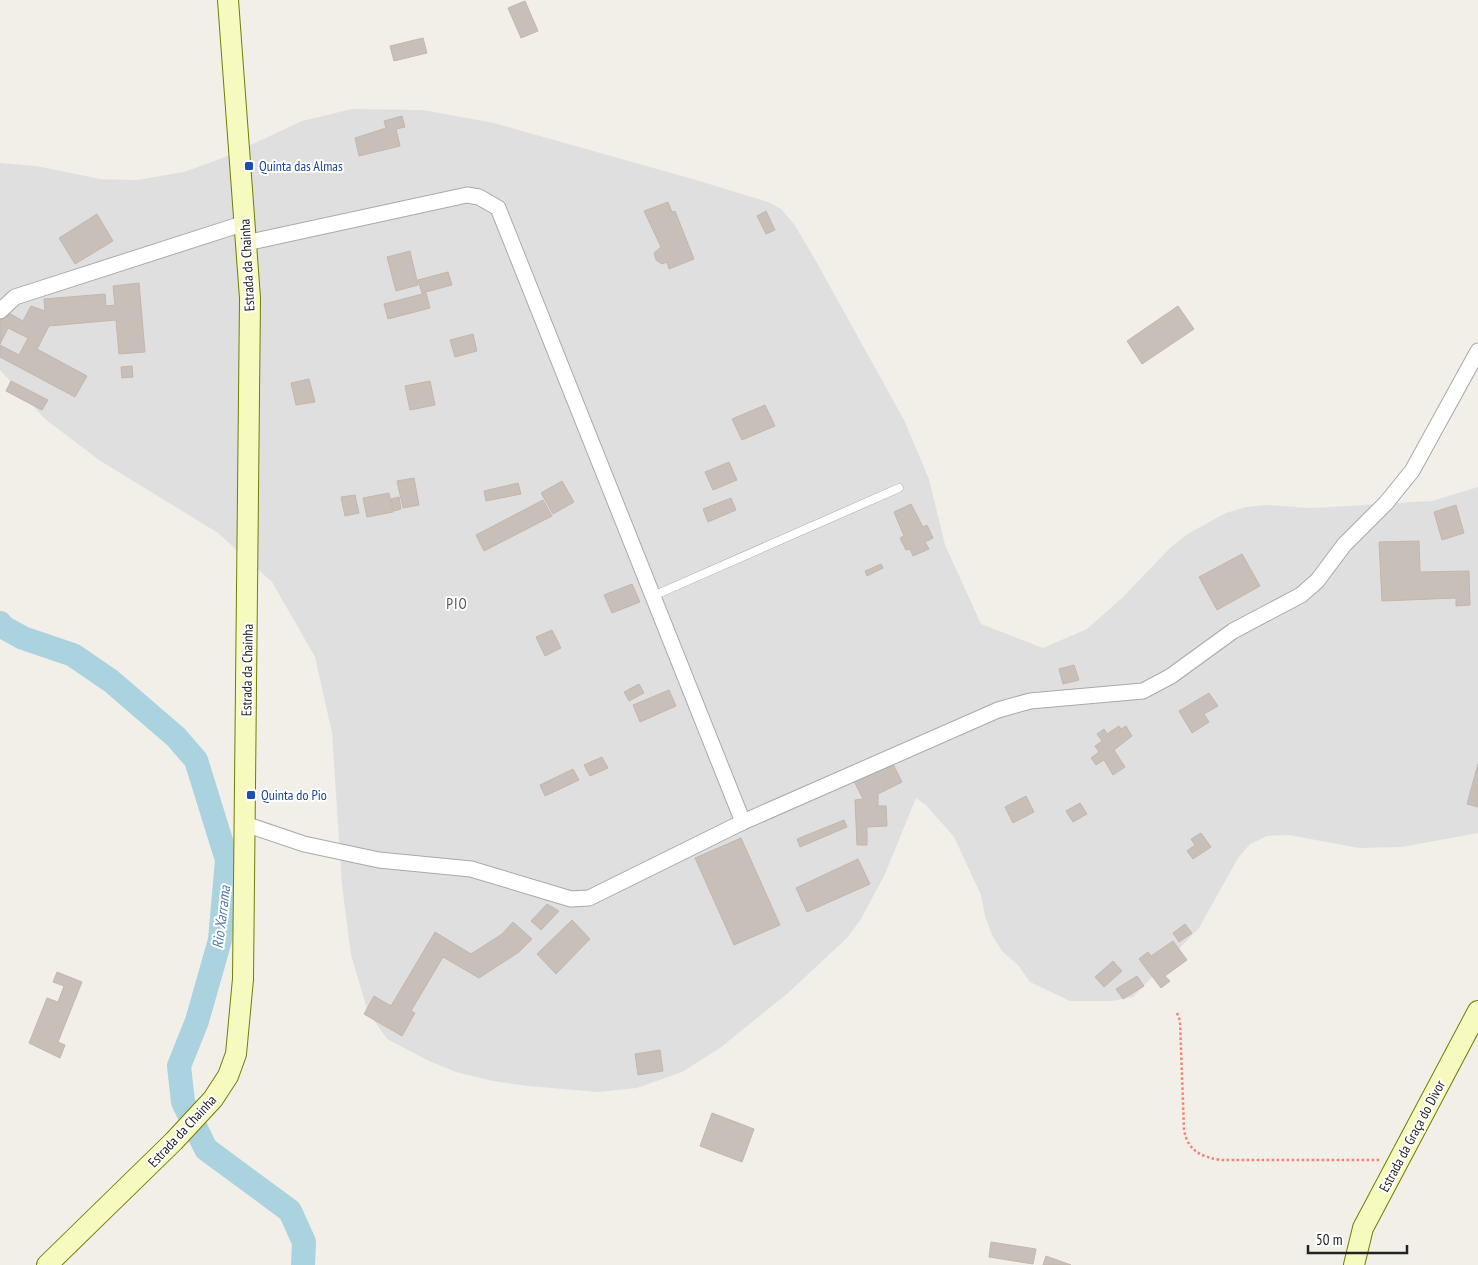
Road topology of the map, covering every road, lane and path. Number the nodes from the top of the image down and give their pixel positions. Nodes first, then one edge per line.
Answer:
1 (228, 0) edge
2 (246, 233) junction
3 (0, 311) edge
4 (1478, 351) edge
5 (899, 488) dead end
6 (653, 596) junction
7 (743, 822) junction
8 (244, 824) junction
9 (1478, 1011) edge
10 (1178, 1013) dead end
11 (1396, 1166) junction
12 (47, 1265) edge
13 (1354, 1265) edge

1 - 2 street, Estrada da Chainha
2 - 3 street
2 - 6 street
2 - 8 street, Estrada da Chainha
4 - 7 street
5 - 6 lane
6 - 7 street
7 - 8 street
8 - 12 street, Estrada da Chainha
9 - 11 street, Estrada da Graça do Divor
10 - 11 path
11 - 13 street, Estrada da Graça do Divor

